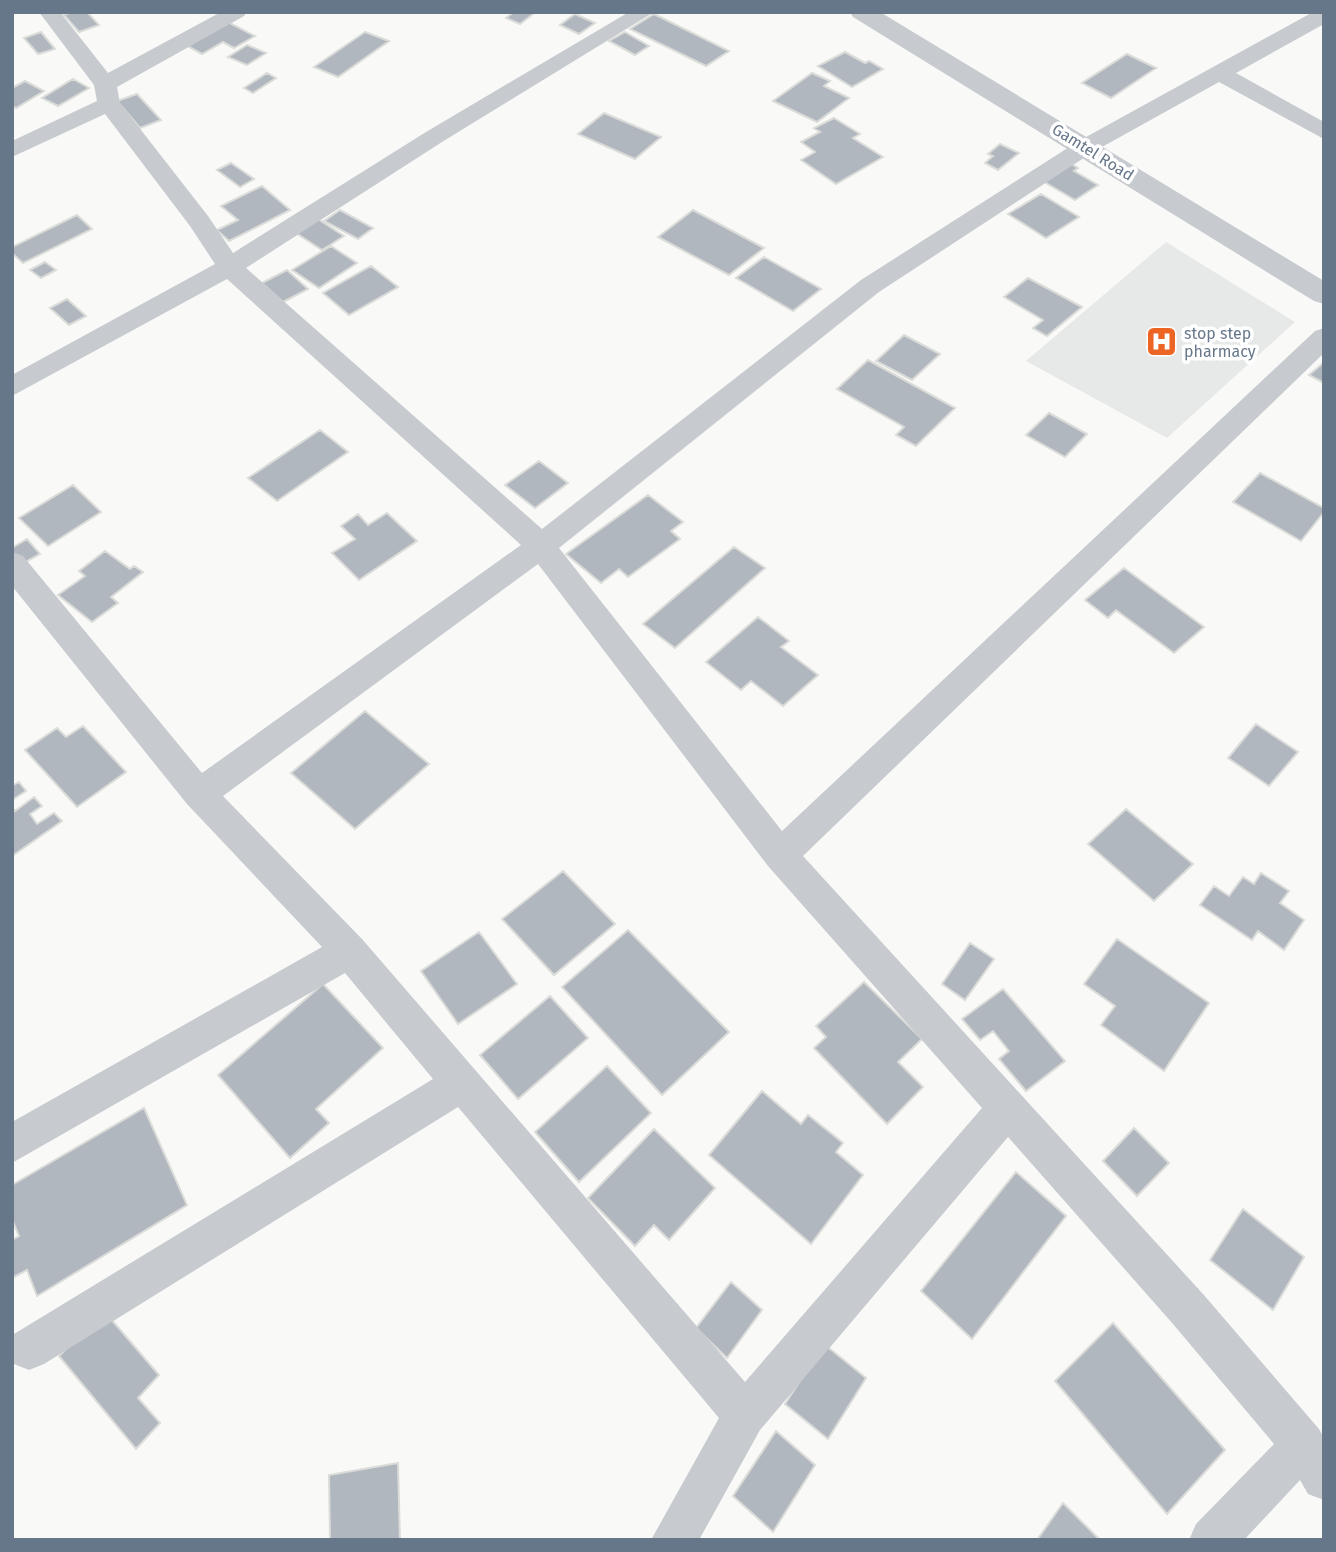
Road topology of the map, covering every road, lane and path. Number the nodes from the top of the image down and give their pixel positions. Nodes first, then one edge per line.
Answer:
1 (49, 12) edge
2 (237, 12) edge
3 (644, 12) edge
4 (862, 12) edge
5 (1324, 15) edge
6 (1218, 72) junction
7 (107, 94) junction
8 (1324, 132) edge
9 (1085, 147) junction
10 (12, 150) edge
11 (229, 267) junction
12 (1324, 294) edge
13 (1324, 337) edge
14 (12, 387) edge
15 (541, 546) junction
16 (12, 564) edge
17 (199, 794) junction
18 (779, 855) junction
19 (349, 951) junction
20 (460, 1084) junction
21 (1007, 1108) junction
22 (12, 1144) edge
23 (29, 1349) dead end
24 (745, 1415) junction
25 (1313, 1462) edge
26 (674, 1540) edge
27 (1212, 1540) edge

1 - 7 street
2 - 7 street
3 - 11 street
4 - 9 street, Gamtel Road
5 - 6 street
6 - 8 street
6 - 9 street
7 - 10 street
7 - 11 street
9 - 12 street, Gamtel Road
9 - 15 street
11 - 14 street
11 - 15 street
13 - 18 street
15 - 17 street
15 - 18 street
16 - 17 street
17 - 19 street
18 - 21 street
19 - 20 street
19 - 22 street
20 - 23 street
20 - 24 street
21 - 24 street
21 - 25 street
24 - 26 street
25 - 27 street

